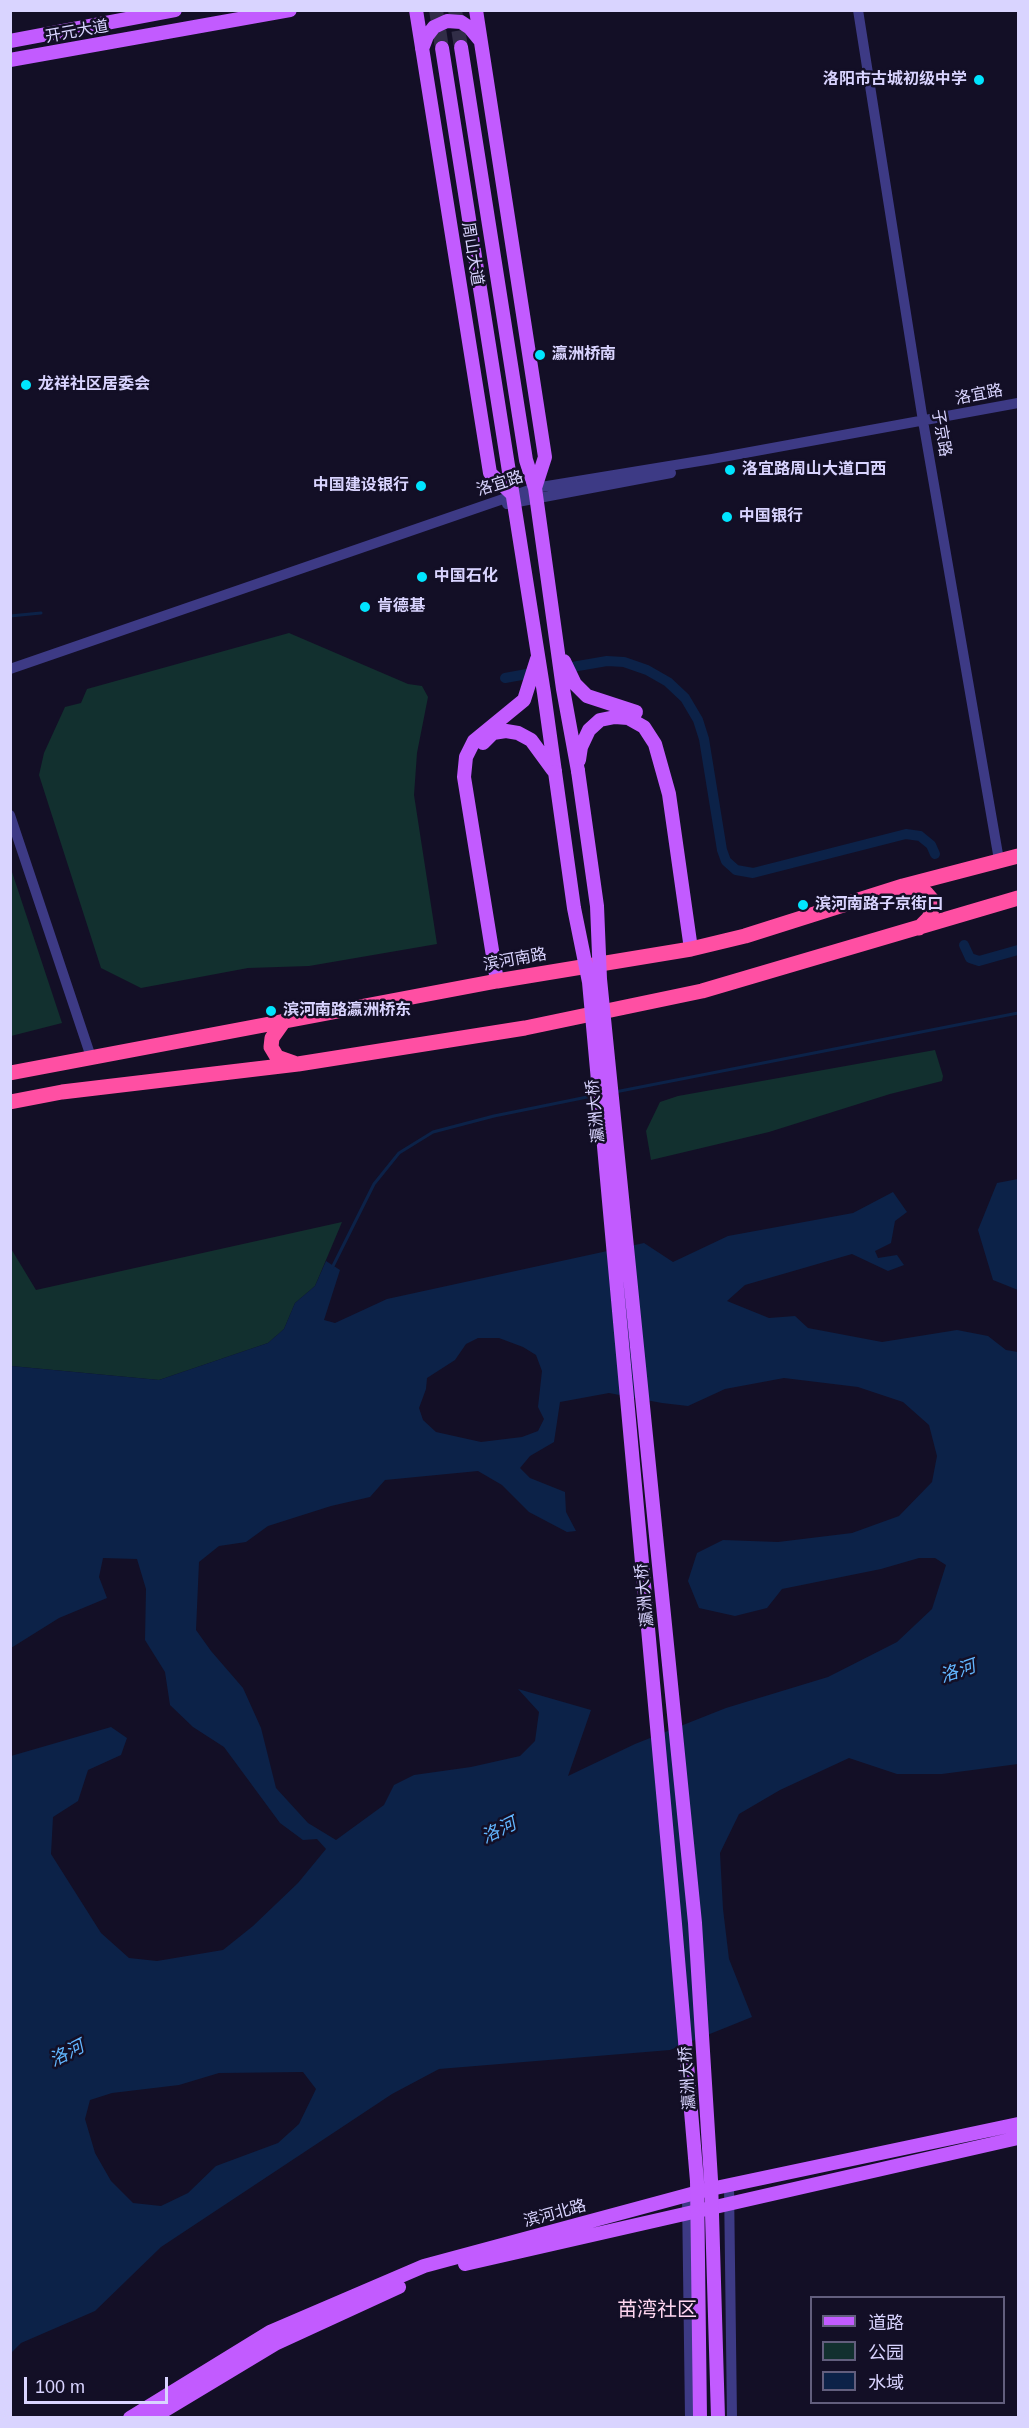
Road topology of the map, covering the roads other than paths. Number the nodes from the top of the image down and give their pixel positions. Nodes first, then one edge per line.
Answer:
1 (175, 10) edge
2 (290, 10) edge
3 (416, 10) edge
4 (476, 10) edge
5 (858, 10) edge
6 (10, 41) edge
7 (480, 41) junction
8 (461, 47) tunnel mouth
9 (442, 48) tunnel mouth
10 (422, 49) junction
11 (10, 60) edge
12 (1018, 403) edge
13 (1018, 410) edge
14 (924, 425) junction
15 (535, 493) junction
16 (512, 498) junction
17 (559, 649) junction
18 (538, 654) junction
19 (10, 669) edge
20 (10, 676) edge
21 (578, 771) junction
22 (555, 772) junction
23 (669, 794) junction
24 (470, 803) junction
25 (10, 815) edge
26 (1018, 856) edge
27 (999, 860) junction
28 (903, 886) junction
29 (1018, 897) edge
30 (919, 929) junction
31 (692, 949) junction
32 (497, 981) junction
33 (284, 1021) junction
34 (91, 1057) junction
35 (297, 1064) junction
36 (10, 1073) edge
37 (10, 1102) edge
38 (1018, 2124) edge
39 (1018, 2138) edge
40 (729, 2185) junction
41 (687, 2195) junction
42 (730, 2204) junction
43 (687, 2214) junction
44 (130, 2418) edge
45 (152, 2418) edge
46 (690, 2418) edge
47 (700, 2418) edge
48 (718, 2418) edge
49 (732, 2418) edge

1 - 6 main road, 开元大道
2 - 11 main road, 开元大道
3 - 10 main road, 周山大道
4 - 7 main road, 周山大道
5 - 14 street, 子京路
7 - 10 main road
7 - 15 main road, 周山大道
8 - 15 main road, 周山大道
9 - 16 main road, 周山大道
10 - 16 main road, 周山大道
12 - 14 street, 洛宜路
13 - 14 street, 洛宜路
14 - 15 street, 洛宜路
14 - 27 street, 子京路
15 - 16 street, 洛宜路
15 - 17 main road, 周山大道
16 - 18 main road, 周山大道
16 - 19 street, 洛宜路
16 - 20 street, 洛宜路
17 - 21 main road, 周山大道
17 - 23 main road
18 - 22 main road, 周山大道
18 - 24 main road
21 - 23 main road
21 - 48 main road, 瀛洲大桥, bridge
22 - 24 main road
22 - 47 main road, 瀛洲大桥, bridge
23 - 31 main road
24 - 32 main road
25 - 34 street
26 - 27 highway, 滨河南路
27 - 28 highway, 滨河南路
28 - 30 highway
28 - 31 highway, 滨河南路
29 - 30 highway
30 - 35 highway
31 - 32 highway, 滨河南路
32 - 33 highway, 滨河南路
33 - 34 highway, 滨河南路
33 - 35 highway
34 - 36 highway, 滨河南路
35 - 37 highway
38 - 40 main road, 滨河北路
39 - 42 main road, 滨河北路
40 - 41 main road, 滨河北路
40 - 42 street
41 - 43 street
41 - 44 main road, 滨河北路
42 - 43 main road, 滨河北路
42 - 49 street
43 - 45 main road, 滨河北路
43 - 46 street

